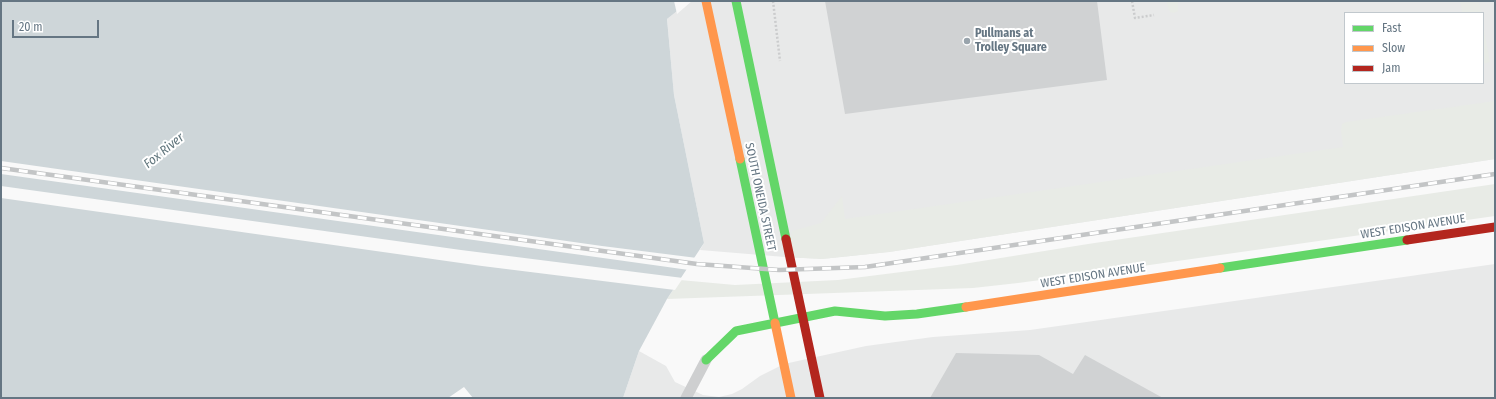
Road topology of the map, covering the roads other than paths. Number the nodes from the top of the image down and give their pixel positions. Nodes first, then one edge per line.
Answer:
1 (706, 1) edge
2 (736, 1) edge
3 (1495, 227) edge
4 (706, 360) joint
5 (686, 398) edge
6 (791, 398) edge
7 (820, 398) edge

1 - 6 main road, SOUTH ONEIDA STREET
2 - 7 main road, SOUTH ONEIDA STREET
3 - 4 main road, WEST EDISON AVENUE
4 - 5 lane

